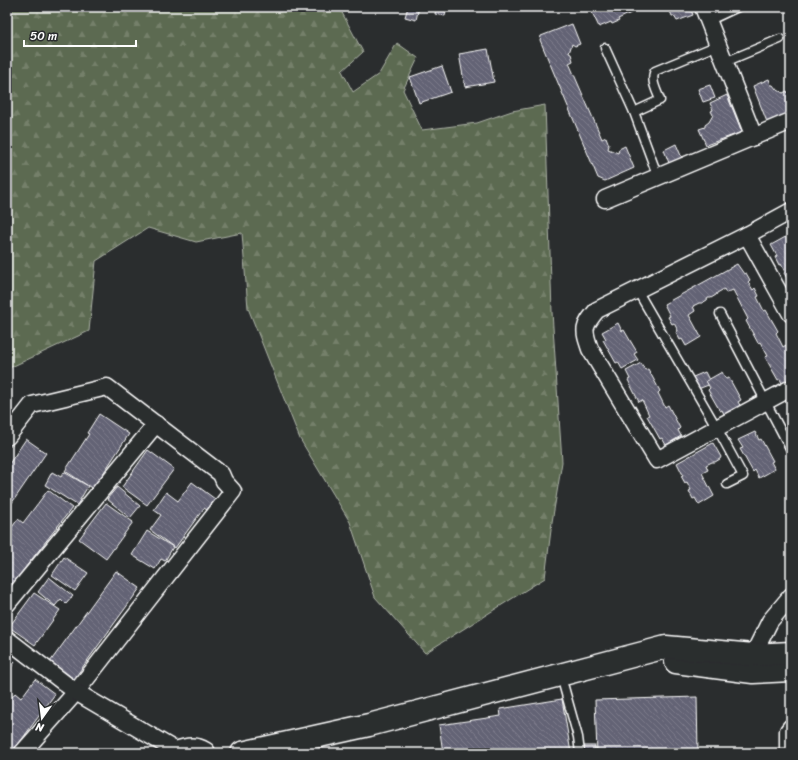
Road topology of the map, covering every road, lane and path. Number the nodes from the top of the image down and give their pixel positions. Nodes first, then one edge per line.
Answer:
1 (738, 7) edge
2 (705, 14) edge
3 (780, 39) dead end
4 (718, 45) junction
5 (605, 48) dead end
6 (725, 62) junction
7 (634, 112) junction
8 (791, 122) edge
9 (754, 137) junction
10 (658, 177) junction
11 (606, 199) dead end
12 (791, 211) edge
13 (747, 235) junction
14 (637, 290) junction
15 (720, 314) dead end
16 (791, 314) edge
17 (791, 388) edge
18 (766, 402) junction
19 (156, 424) junction
20 (717, 428) junction
21 (7, 437) edge
22 (791, 450) edge
23 (727, 484) dead end
24 (791, 596) edge
25 (7, 604) edge
26 (7, 639) edge
27 (791, 653) edge
28 (751, 663) junction
29 (791, 670) edge
30 (564, 687) junction
31 (76, 692) junction
32 (791, 726) edge
33 (22, 753) edge
34 (177, 753) edge
35 (204, 753) edge
36 (242, 753) edge
37 (301, 753) edge
38 (580, 753) edge
39 (788, 753) edge

1 - 2 lane
2 - 4 street
3 - 6 lane
4 - 6 street
4 - 7 lane
5 - 7 lane
6 - 9 street
7 - 10 lane
8 - 9 street
9 - 10 street
10 - 11 street
12 - 13 street
13 - 14 street
13 - 16 street
14 - 20 lane
14 - 20 street
15 - 18 lane
17 - 18 street
18 - 20 street
18 - 22 lane
19 - 21 street
19 - 25 street
19 - 31 street
20 - 23 lane
24 - 28 street
26 - 31 street
27 - 28 main road
28 - 29 main road
28 - 30 main road
28 - 36 main road
30 - 37 main road
30 - 38 lane
31 - 33 street
31 - 34 street
32 - 39 street
34 - 35 main road

